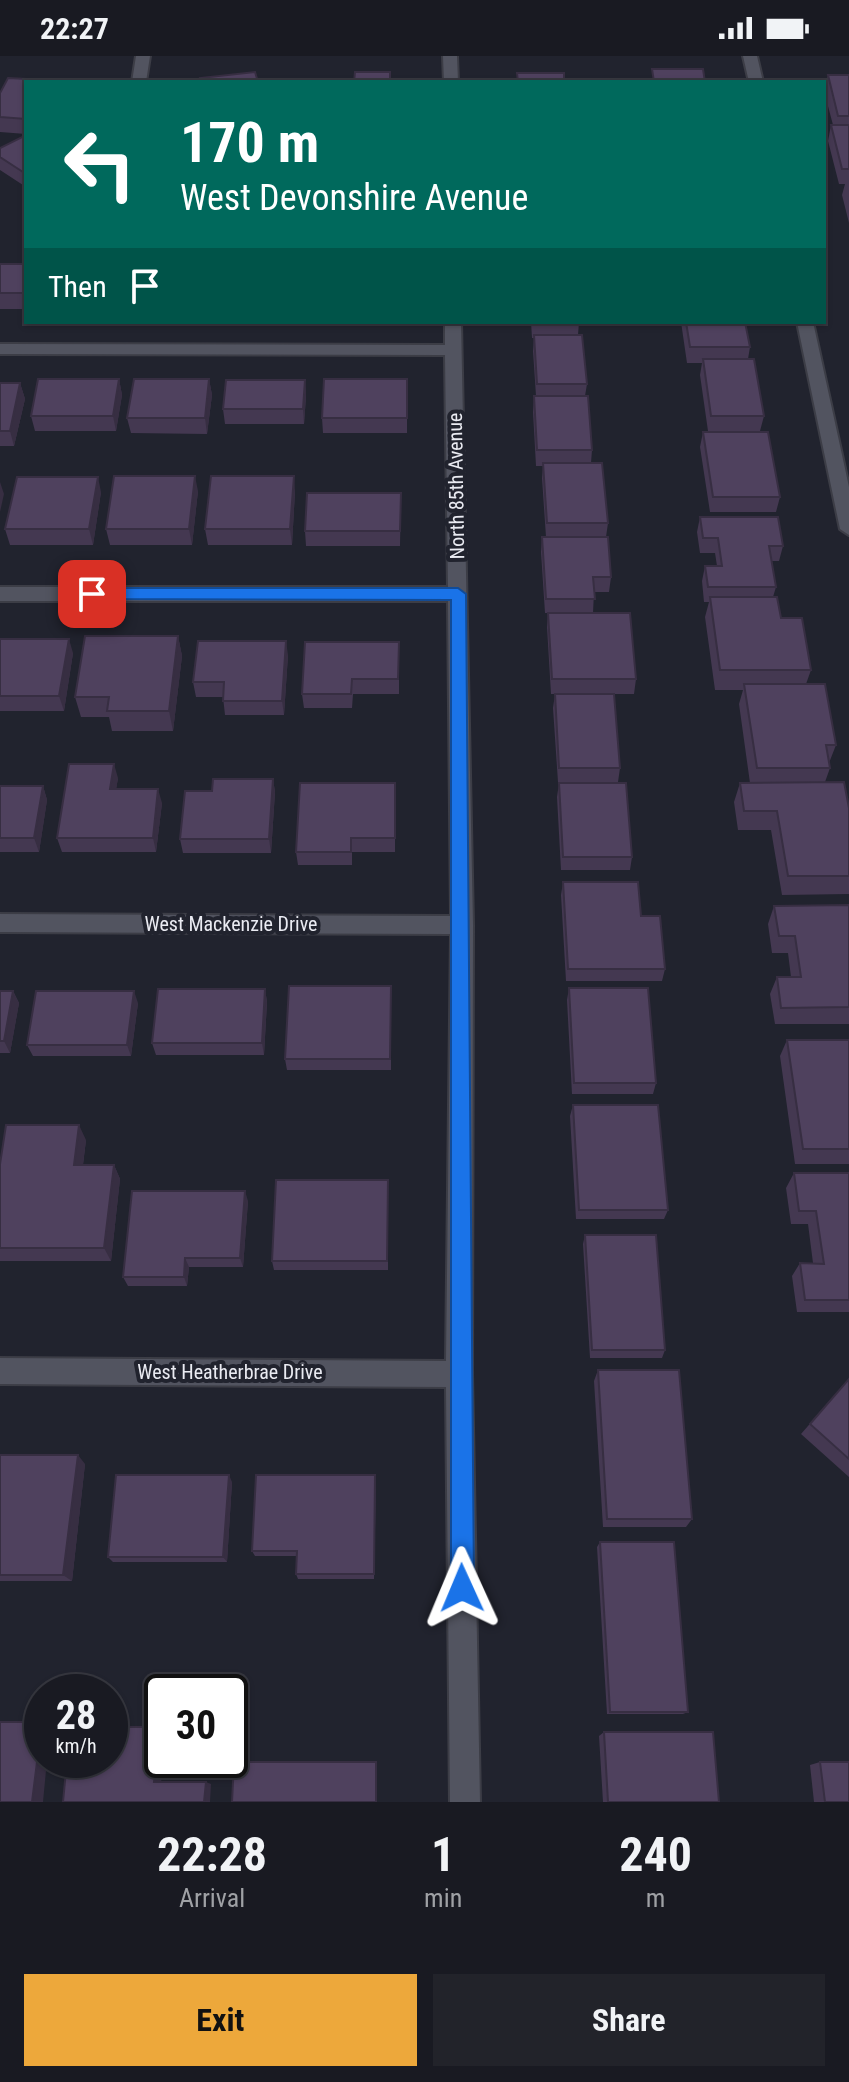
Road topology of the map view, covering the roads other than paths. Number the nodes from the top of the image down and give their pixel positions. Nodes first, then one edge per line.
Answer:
1 (143, 56) edge
2 (450, 56) edge
3 (750, 56) edge
4 (139, 80) edge
5 (451, 80) edge
6 (756, 80) edge
7 (453, 324) edge
8 (805, 324) edge
9 (0, 349) edge
10 (453, 350) junction
11 (849, 529) edge
12 (0, 594) edge
13 (458, 594) junction
14 (0, 923) edge
15 (462, 925) junction
16 (0, 1371) edge
17 (459, 1374) junction
18 (465, 1802) edge

1 - 4 street
2 - 5 street
3 - 6 street
7 - 10 street, North 85th Avenue
8 - 11 street
9 - 10 street
10 - 13 street, North 85th Avenue
12 - 13 street
13 - 15 street, North 85th Avenue
14 - 15 street, West Mackenzie Drive
15 - 17 street, North 85th Avenue
16 - 17 street, West Heatherbrae Drive
17 - 18 street, North 85th Avenue

